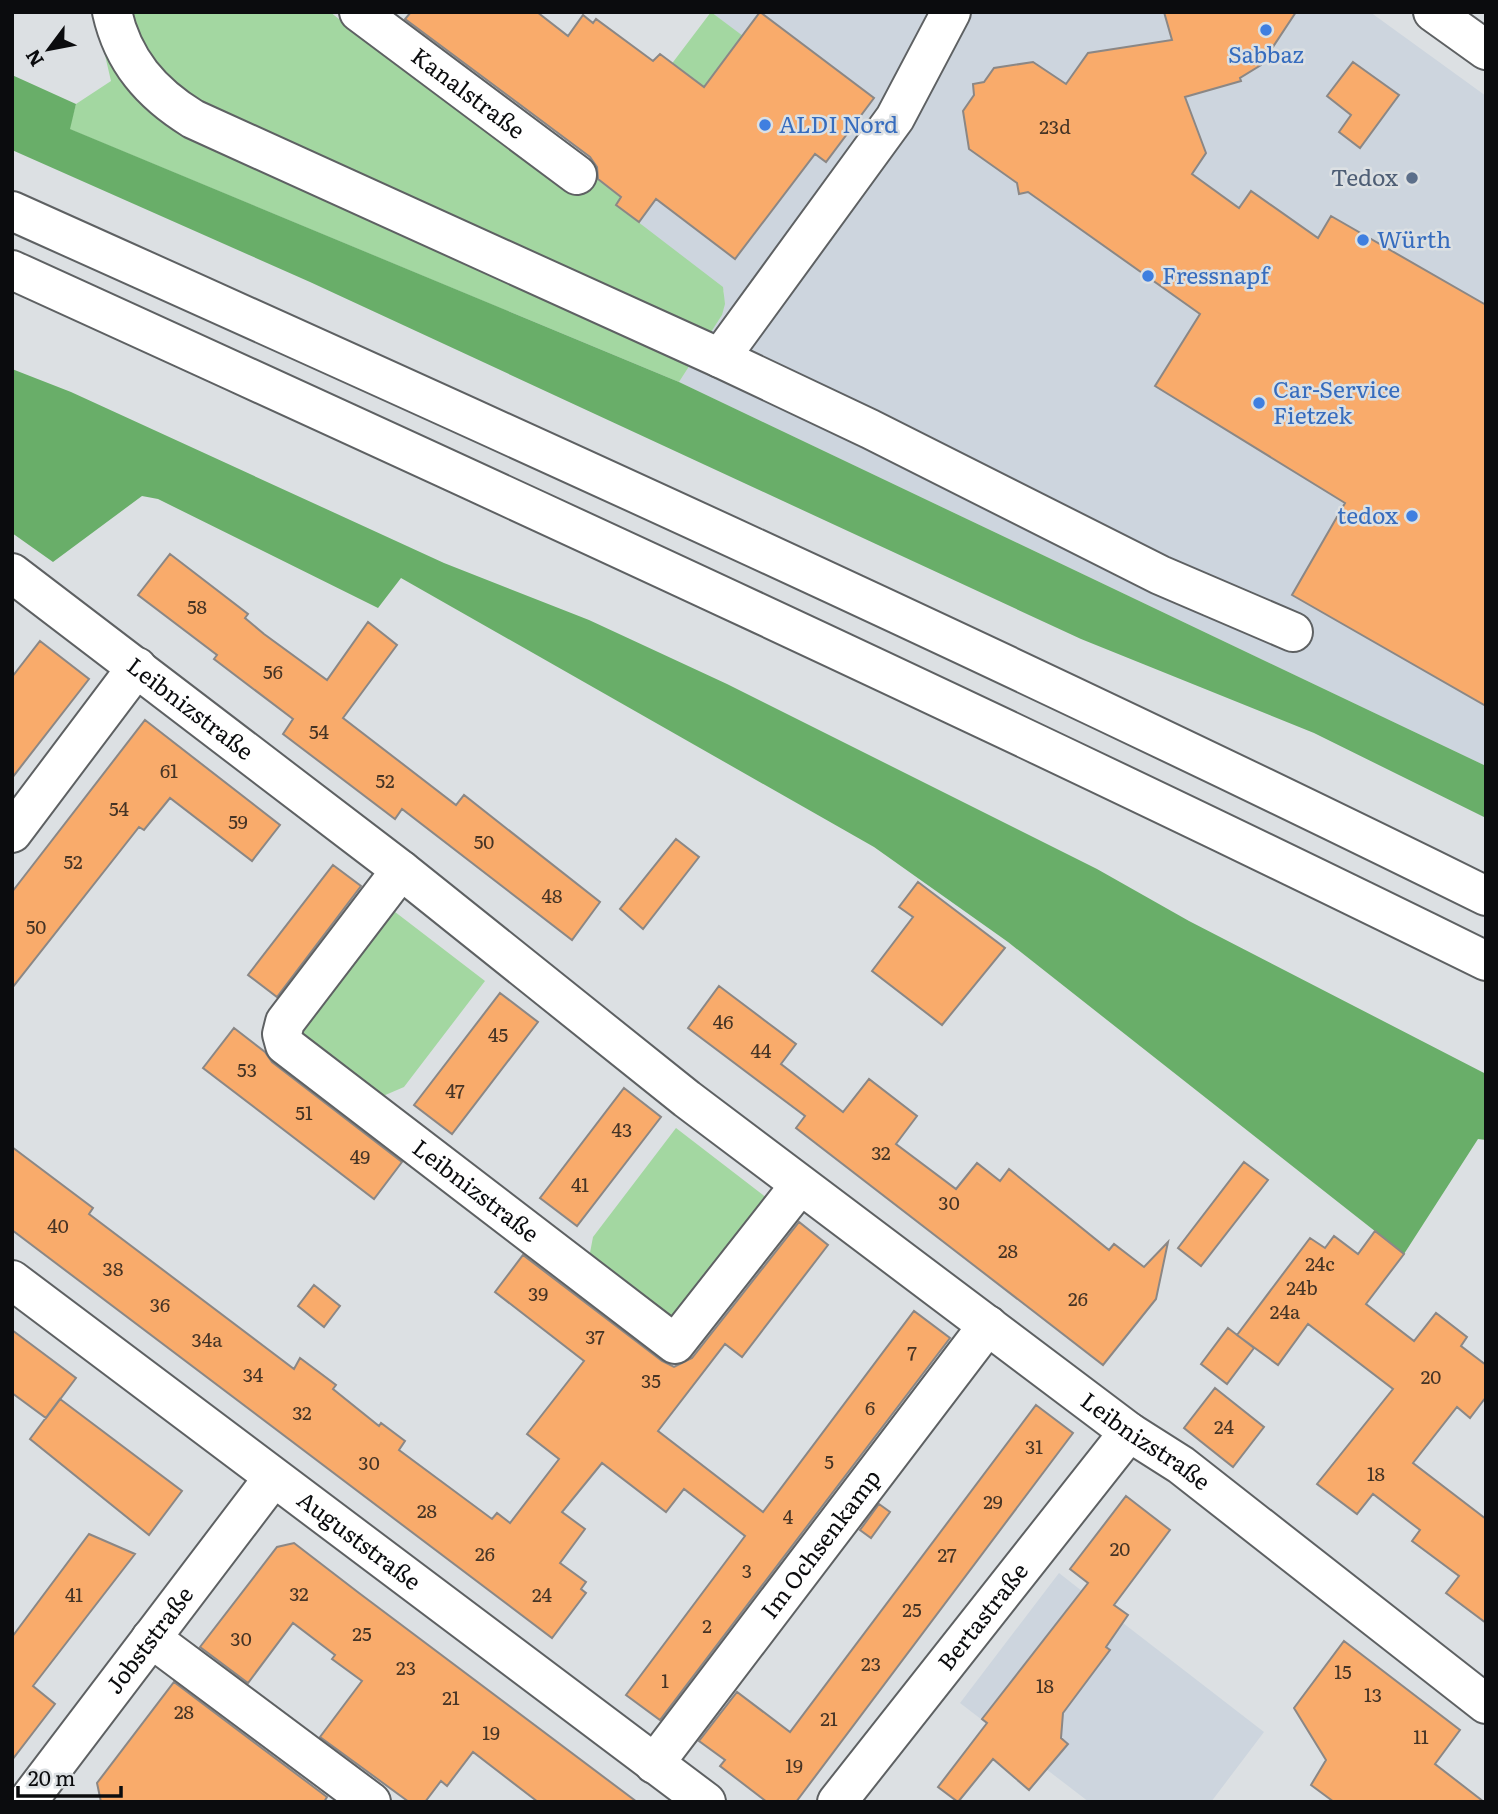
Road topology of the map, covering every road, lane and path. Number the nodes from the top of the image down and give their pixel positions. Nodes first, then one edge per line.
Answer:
1 (112, 12) edge
2 (359, 12) edge
3 (951, 12) edge
4 (1433, 12) edge
5 (1486, 50) edge
6 (577, 175) dead end
7 (12, 211) edge
8 (12, 270) edge
9 (720, 358) junction
10 (12, 573) edge
11 (1293, 632) dead end
12 (137, 667) junction
13 (12, 833) edge
14 (401, 870) junction
15 (1486, 896) edge
16 (1486, 961) edge
17 (800, 1185) junction
18 (12, 1280) edge
19 (988, 1325) junction
20 (1129, 1432) junction
21 (273, 1478) junction
22 (151, 1638) junction
23 (1486, 1704) edge
24 (654, 1764) junction
25 (12, 1791) edge
26 (27, 1802) edge
27 (371, 1802) edge
28 (706, 1802) edge
29 (837, 1802) edge

1 - 9 main road
2 - 6 main road, Kanalstraße
3 - 9 main road
4 - 5 main road
7 - 15 main road
8 - 16 main road
9 - 11 main road
10 - 12 main road, Leibnizstraße
12 - 13 main road
12 - 14 main road, Leibnizstraße
14 - 17 main road, Leibnizstraße
14 - 17 main road, Leibnizstraße
17 - 19 main road, Leibnizstraße
18 - 21 main road, Auguststraße
19 - 20 main road, Leibnizstraße
19 - 24 main road, Im Ochsenkamp
20 - 23 main road, Leibnizstraße
20 - 29 main road, Bertastraße
21 - 22 main road, Jobststraße
21 - 24 main road, Auguststraße
22 - 26 main road, Jobststraße
22 - 27 main road
24 - 28 main road, Auguststraße
25 - 26 main road, Jobststraße

